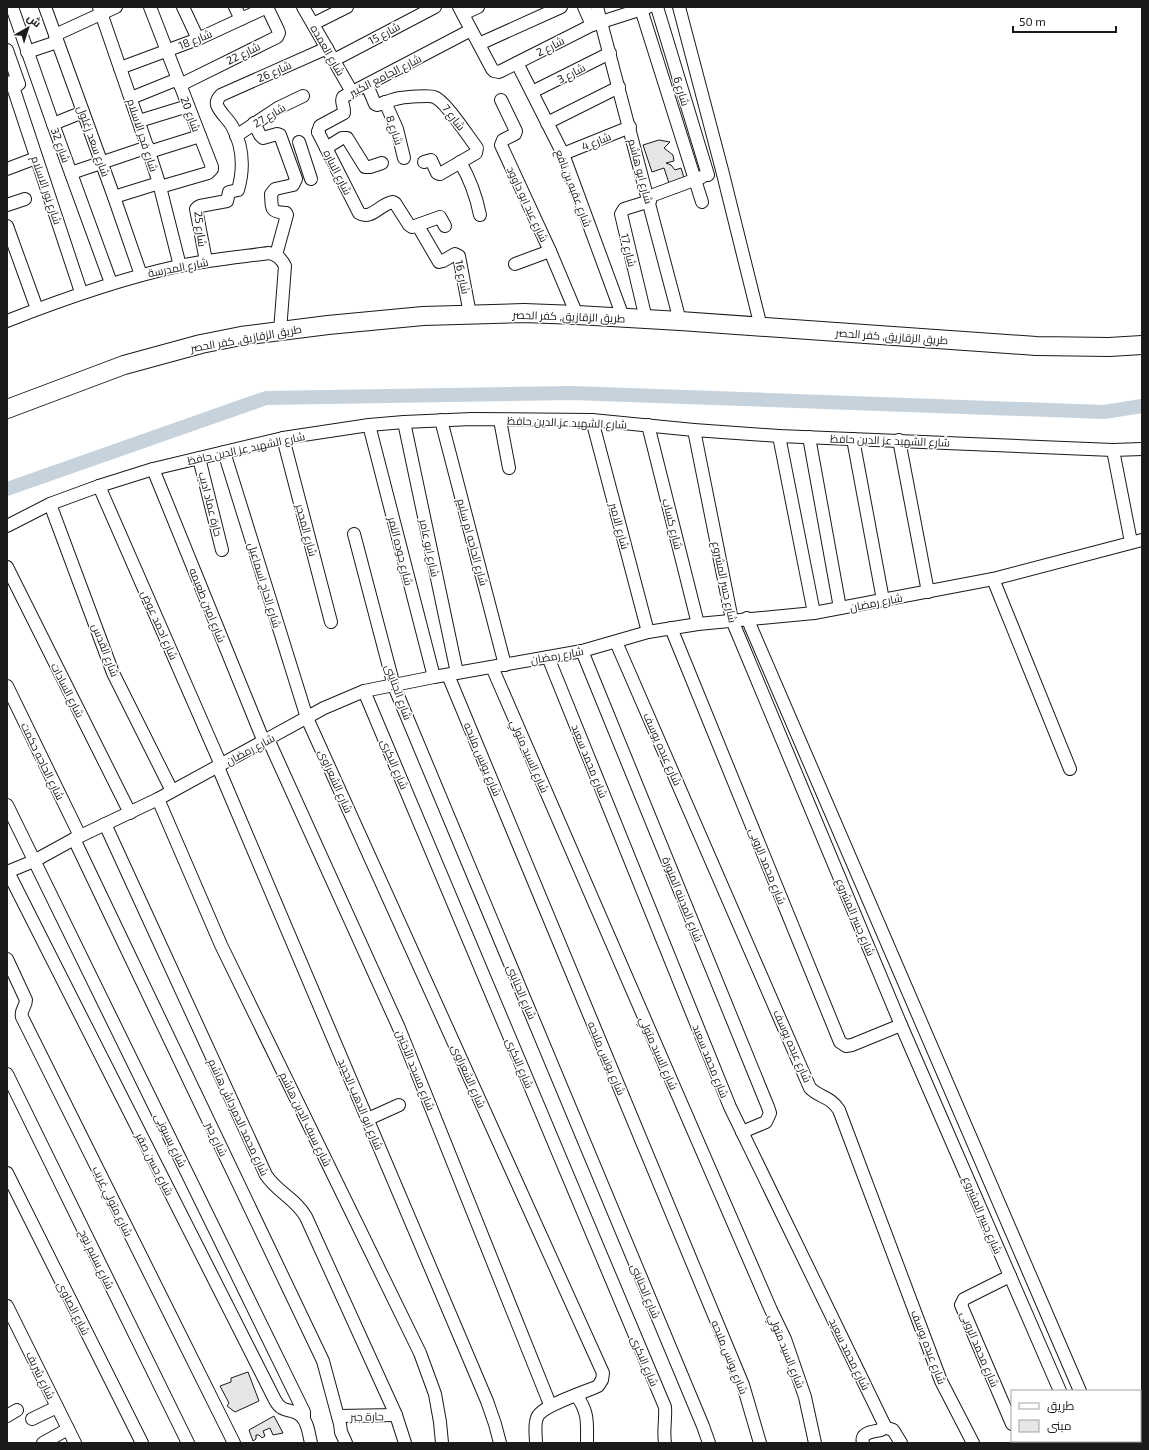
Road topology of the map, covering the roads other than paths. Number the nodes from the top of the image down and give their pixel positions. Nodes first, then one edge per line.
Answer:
1 (12, 7) edge
2 (44, 7) edge
3 (116, 7) edge
4 (150, 7) edge
5 (183, 7) edge
6 (235, 7) edge
7 (267, 7) edge
8 (303, 7) edge
9 (347, 7) edge
10 (435, 7) edge
11 (478, 7) edge
12 (562, 7) edge
13 (584, 7) edge
14 (597, 7) edge
15 (657, 7) edge
16 (679, 7) edge
17 (645, 8) edge
18 (100, 10) edge
19 (461, 11) edge
20 (241, 19) junction
21 (596, 23) junction
22 (313, 24) junction
23 (472, 30) junction
24 (56, 39) junction
25 (198, 39) junction
26 (479, 44) junction
27 (327, 48) junction
28 (7, 50) edge
29 (167, 50) junction
30 (28, 52) junction
31 (610, 53) junction
32 (334, 60) junction
33 (517, 63) junction
34 (120, 68) junction
35 (179, 82) junction
36 (10, 85) edge
37 (367, 85) junction
38 (619, 87) junction
39 (352, 92) junction
40 (532, 92) junction
41 (221, 95) joint
42 (303, 96) dead end
43 (131, 98) junction
44 (501, 100) dead end
45 (385, 102) junction
46 (188, 106) junction
47 (83, 112) junction
48 (139, 121) junction
49 (547, 123) junction
50 (53, 124) junction
51 (254, 124) junction
52 (630, 128) junction
53 (318, 132) junction
54 (200, 136) junction
55 (236, 136) junction
56 (299, 142) junction
57 (326, 148) junction
58 (148, 150) junction
59 (285, 150) junction
60 (563, 154) junction
61 (36, 158) junction
62 (404, 158) dead end
63 (102, 162) junction
64 (382, 162) dead end
65 (424, 162) dead end
66 (460, 162) junction
67 (7, 168) edge
68 (722, 170) junction
69 (71, 173) junction
70 (708, 175) junction
71 (311, 180) dead end
72 (695, 180) junction
73 (160, 185) junction
74 (114, 197) junction
75 (25, 198) dead end
76 (649, 199) junction
77 (702, 202) dead end
78 (7, 205) edge
79 (480, 214) dead end
80 (7, 226) edge
81 (418, 226) junction
82 (445, 226) dead end
83 (550, 250) junction
84 (276, 255) junction
85 (206, 261) junction
86 (515, 264) dead end
87 (180, 266) junction
88 (141, 275) junction
89 (111, 283) junction
90 (81, 292) junction
91 (37, 309) junction
92 (470, 314) junction
93 (577, 315) junction
94 (622, 318) junction
95 (646, 319) junction
96 (7, 321) edge
97 (680, 321) junction
98 (761, 327) junction
99 (280, 331) junction
100 (1142, 345) edge
101 (7, 409) edge
102 (441, 420) junction
103 (500, 420) junction
104 (592, 420) junction
105 (404, 422) junction
106 (369, 424) junction
107 (648, 425) junction
108 (694, 430) junction
109 (779, 436) junction
110 (808, 437) junction
111 (283, 438) junction
112 (853, 439) junction
113 (900, 440) junction
114 (1142, 449) edge
115 (1112, 450) junction
116 (224, 452) junction
117 (199, 458) junction
118 (509, 468) dead end
119 (154, 469) junction
120 (99, 486) junction
121 (50, 504) junction
122 (7, 526) edge
123 (354, 534) dead end
124 (1137, 541) edge
125 (222, 550) dead end
126 (7, 567) edge
127 (993, 580) junction
128 (928, 592) junction
129 (883, 600) junction
130 (840, 608) junction
131 (814, 613) junction
132 (747, 618) junction
133 (732, 620) junction
134 (331, 622) dead end
135 (698, 624) junction
136 (671, 628) junction
137 (648, 632) junction
138 (616, 642) junction
139 (582, 651) junction
140 (548, 657) junction
141 (505, 665) junction
142 (492, 667) junction
143 (452, 674) junction
144 (434, 677) junction
145 (7, 686) edge
146 (394, 686) junction
147 (364, 691) junction
148 (307, 718) junction
149 (266, 740) junction
150 (220, 766) junction
151 (1070, 769) dead end
152 (172, 791) junction
153 (158, 799) junction
154 (7, 805) edge
155 (130, 813) junction
156 (104, 824) junction
157 (77, 838) junction
158 (34, 861) junction
159 (8, 872) edge
160 (7, 959) edge
161 (901, 1025) junction
162 (7, 1074) edge
163 (399, 1105) dead end
164 (368, 1119) junction
165 (742, 1132) junction
166 (7, 1173) edge
167 (1010, 1276) junction
168 (7, 1306) edge
169 (1060, 1390) edge
170 (1080, 1390) edge
171 (576, 1395) junction
172 (549, 1406) junction
173 (57, 1407) junction
174 (396, 1415) junction
175 (338, 1416) junction
176 (304, 1419) junction
177 (32, 1420) dead end
178 (1011, 1422) edge
179 (884, 1427) junction
180 (68, 1429) junction
181 (664, 1439) edge
182 (43, 1443) edge
183 (75, 1443) edge
184 (142, 1443) edge
185 (188, 1443) edge
186 (234, 1443) edge
187 (311, 1443) edge
188 (346, 1443) edge
189 (405, 1443) edge
190 (442, 1443) edge
191 (500, 1443) edge
192 (536, 1443) edge
193 (587, 1443) edge
194 (709, 1443) edge
195 (760, 1443) edge
196 (815, 1443) edge
197 (863, 1443) edge
198 (901, 1443) edge
199 (973, 1443) edge

1 - 30 street, شارع 32
2 - 24 street, شارع سعد زغلول
3 - 18 street
4 - 29 street, شارع 20
5 - 25 street
6 - 20 street
7 - 20 street, شارع 18
7 - 35 street, شارع 22
8 - 22 street, شارع العمده
9 - 22 street
10 - 32 street, شارع 15
11 - 19 street
12 - 26 street
13 - 21 street
14 - 21 street
15 - 70 street, شارع 6
16 - 68 street
17 - 21 street, شارع 2
17 - 72 street
18 - 24 street
18 - 34 street, شارع فجر الاسلام
19 - 23 street
20 - 25 street, شارع 18
21 - 31 street, شارع ابو هاشم
21 - 33 street, شارع 2
22 - 27 street, شارع العمده
23 - 26 street
23 - 37 street, شارع الجامع الكبير
24 - 30 street
24 - 47 street, شارع سعد زغلول
25 - 29 street, شارع 18
26 - 33 street, شارع 2
27 - 32 street, شارع العمده
27 - 41 street, شارع 26
28 - 36 street
29 - 34 street, شارع 18
29 - 35 street, شارع 20
30 - 50 street, شارع 32
31 - 38 street, شارع ابو هاشم
31 - 40 street, شارع 3
32 - 39 street, شارع العمده
33 - 40 street, شارع عقبه بن نافع
34 - 43 street, شارع فجر الاسلام
35 - 43 street
35 - 46 street, شارع 20
36 - 61 street, شارع نور الاسلام
37 - 39 street, شارع الجامع الكبير
37 - 45 street
38 - 49 street
38 - 52 street, شارع ابو هاشم
39 - 53 street, شارع الجامع الكبير
40 - 49 street, شارع عقبه بن نافع
41 - 55 street, شارع 25
42 - 51 street, شارع 27
43 - 48 street, شارع فجر الاسلام
44 - 83 street, شارع عيد ابو داوود
45 - 62 street, شارع 8
45 - 66 street, شارع 7
46 - 48 street
46 - 54 street, شارع 20
47 - 50 street
47 - 63 street, شارع سعد زغلول
48 - 58 street, شارع فجر الاسلام
49 - 60 street, شارع عقبه بن نافع
50 - 69 street, شارع 32
51 - 55 street, شارع 27
51 - 59 street
52 - 60 street, شارع 4
52 - 76 street, شارع ابو هاشم
53 - 56 street
53 - 57 street, شارع البياره
54 - 58 street
54 - 73 street, شارع 20
55 - 85 street, شارع 25
56 - 59 street
56 - 71 street
57 - 64 street
57 - 81 street, شارع البياره
58 - 63 street
58 - 73 street, شارع فجر الاسلام
59 - 84 street
60 - 94 street, شارع عقبه بن نافع
61 - 67 street
61 - 90 street, شارع نور الاسلام
63 - 69 street
63 - 74 street, شارع سعد زغلول
65 - 66 street, شارع 7
66 - 79 street
68 - 70 street
68 - 98 street
69 - 89 street, شارع 32
70 - 72 street
72 - 76 street
72 - 77 street
73 - 74 street
73 - 87 street, شارع فجر الاسلام
74 - 88 street, شارع سعد زغلول
75 - 78 street
76 - 95 street, شارع 17
76 - 97 street, شارع ابو هاشم
80 - 91 street
81 - 82 street
81 - 92 street, شارع 16
83 - 86 street
83 - 93 street, شارع عيد ابو داوود
84 - 85 street, شارع المدرسة
84 - 99 street
85 - 87 street, شارع المدرسة
87 - 88 street, شارع المدرسة
88 - 89 street, شارع المدرسة
89 - 90 street, شارع المدرسة
90 - 91 street, شارع المدرسة
91 - 96 street, شارع المدرسة
92 - 93 main road, طريق الزقازيق, كفر الحصر
92 - 99 main road, طريق الزقازيق, كفر الحصر
93 - 94 main road, طريق الزقازيق, كفر الحصر
94 - 95 main road, طريق الزقازيق, كفر الحصر
95 - 97 main road, طريق الزقازيق, كفر الحصر
97 - 98 main road, طريق الزقازيق, كفر الحصر
98 - 100 main road, طريق الزقازيق, كفر الحصر
99 - 101 main road, طريق الزقازيق, كفر الحصر
102 - 103 street, شارع الشهيد عز الدين حافظ
102 - 105 street, شارع الشهيد عز الدين حافظ
102 - 141 street, شارع الحاجه ام سليم
103 - 104 street, شارع الشهيد عز الدين حافظ
103 - 118 street
104 - 107 street, شارع الشهيد عز الدين حافظ
104 - 137 street, شارع الامير
105 - 106 street, شارع الشهيد عز الدين حافظ
105 - 143 street, شارع ابو عامر
106 - 111 street, شارع الشهيد عز الدين حافظ
106 - 144 street, شارع جوده النمر
107 - 108 street, شارع الشهيد عز الدين حافظ
107 - 135 street, شارع كساب
108 - 109 street, شارع الشهيد عز الدين حافظ
108 - 133 street, شارع جسر المشروع
109 - 110 street, شارع الشهيد عز الدين حافظ
109 - 131 street
110 - 112 street, شارع الشهيد عز الدين حافظ
110 - 130 street
111 - 116 street, شارع الشهيد عز الدين حافظ
111 - 134 street, شارع المحجر
112 - 113 street, شارع الشهيد عز الدين حافظ
112 - 129 street
113 - 115 street, شارع الشهيد عز الدين حافظ
113 - 128 street
114 - 115 street, شارع الشهيد عز الدين حافظ
115 - 124 street
116 - 117 street, شارع الشهيد عز الدين حافظ
116 - 148 street, شارع الحاج اسماعيل
117 - 119 street, شارع الشهيد عز الدين حافظ
117 - 125 street, حارة عماد اديب
119 - 120 street, شارع الشهيد عز الدين حافظ
119 - 149 street, شارع امين طعيمه
120 - 121 street, شارع الشهيد عز الدين حافظ
120 - 150 street, شارع احمد عوض
121 - 122 street, شارع الشهيد عز الدين حافظ
121 - 152 street, شارع القدس
123 - 146 street, شارع الجناينى
124 - 127 street, شارع رمضان
126 - 155 street, شارع السادات
127 - 128 street, شارع رمضان
127 - 151 street
128 - 129 street, شارع رمضان
129 - 130 street, شارع رمضان
130 - 131 street, شارع رمضان
131 - 132 street, شارع رمضان
132 - 133 street, شارع رمضان
132 - 170 street, شارع جسر المشروع
133 - 135 street, شارع رمضان
133 - 161 street, شارع جسر المشروع
135 - 136 street, شارع رمضان
136 - 137 street, شارع رمضان
136 - 161 street, شارع محمد الروبى
137 - 138 street, شارع رمضان
138 - 139 street, شارع رمضان
138 - 199 street, شارع عبده يوسف
139 - 140 street, شارع رمضان
139 - 165 street, شارع المدينه المنورة
140 - 141 street, شارع رمضان
140 - 165 street, شارع محمد سعيد
141 - 142 street, شارع رمضان
142 - 143 street, شارع رمضان
142 - 196 street, شارع السيد متولي
143 - 144 street, شارع رمضان
143 - 195 street, شارع يونس مليحه
144 - 146 street, شارع رمضان
145 - 157 street, شارع الحاجه حكمت
146 - 147 street, شارع رمضان
146 - 194 street, شارع الجناينى
147 - 148 street, شارع رمضان
147 - 181 street, شارع البكرى
148 - 149 street, شارع رمضان
148 - 171 street, شارع الشعراوى
149 - 150 street, شارع رمضان
149 - 172 street, شارع مسجد الأختين
150 - 152 street, شارع رمضان
150 - 164 street, شارع ابو الدهب الجديد
152 - 153 street, شارع رمضان
153 - 155 street, شارع رمضان
153 - 190 street, شارع سيف الدين هاشم
154 - 158 street, شارع بسيونى
155 - 156 street, شارع رمضان
156 - 157 street, شارع رمضان
156 - 174 street, شارع محمد الدمرداش هاشم
157 - 158 street, شارع رمضان
157 - 175 street, شارع جبر
158 - 159 street, شارع رمضان
158 - 176 street, شارع بسيونى
159 - 176 street, شارع حسن صقر
160 - 186 street, شارع متولي غريب
161 - 167 street, شارع جسر المشروع
162 - 185 street, شارع سليم نوح
163 - 164 street
164 - 191 street, شارع ابو الدهب الجديد
165 - 179 street, شارع محمد سعيد
166 - 184 street, شارع الصاوى
167 - 169 street, شارع جسر المشروع
167 - 178 street, شارع محمد الروبى
168 - 173 street, شارع شريف
171 - 172 street, شارع الشعراوى
171 - 193 street
172 - 192 street
173 - 177 street
173 - 180 street, شارع شريف
174 - 175 street, حارة جبر
174 - 189 street, شارع محمد الدمرداش هاشم
175 - 188 street, شارع جبر
176 - 187 street
179 - 197 street
179 - 198 street
180 - 182 street
180 - 183 street, شارع شريف

